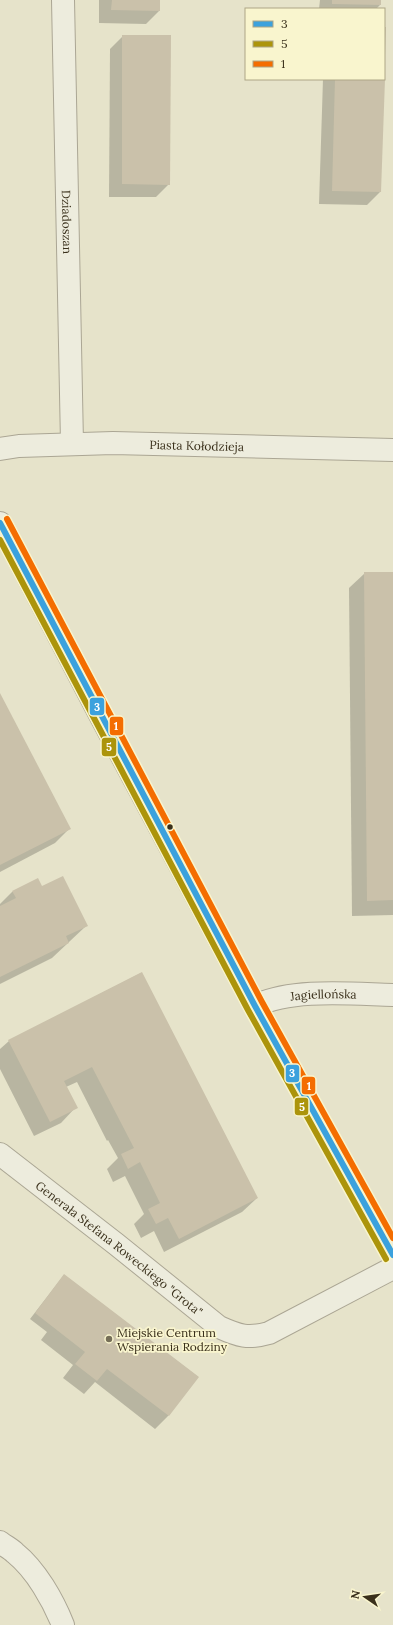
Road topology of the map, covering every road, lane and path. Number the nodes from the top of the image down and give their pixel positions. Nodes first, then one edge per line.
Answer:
1 (63, 0) edge
2 (72, 443) junction
3 (0, 449) edge
4 (393, 450) edge
5 (0, 523) edge
6 (393, 995) edge
7 (255, 1006) junction
8 (0, 1154) edge
9 (393, 1254) edge
10 (393, 1268) edge
11 (0, 1542) edge
12 (62, 1625) edge

1 - 2 street, Dziadoszan
2 - 3 street, Piasta Kołodzieja
2 - 4 street, Piasta Kołodzieja
5 - 7 street
6 - 7 street, Jagiellońska
7 - 9 street
8 - 10 street, Generała Stefana Roweckiego "Grota"
11 - 12 street

